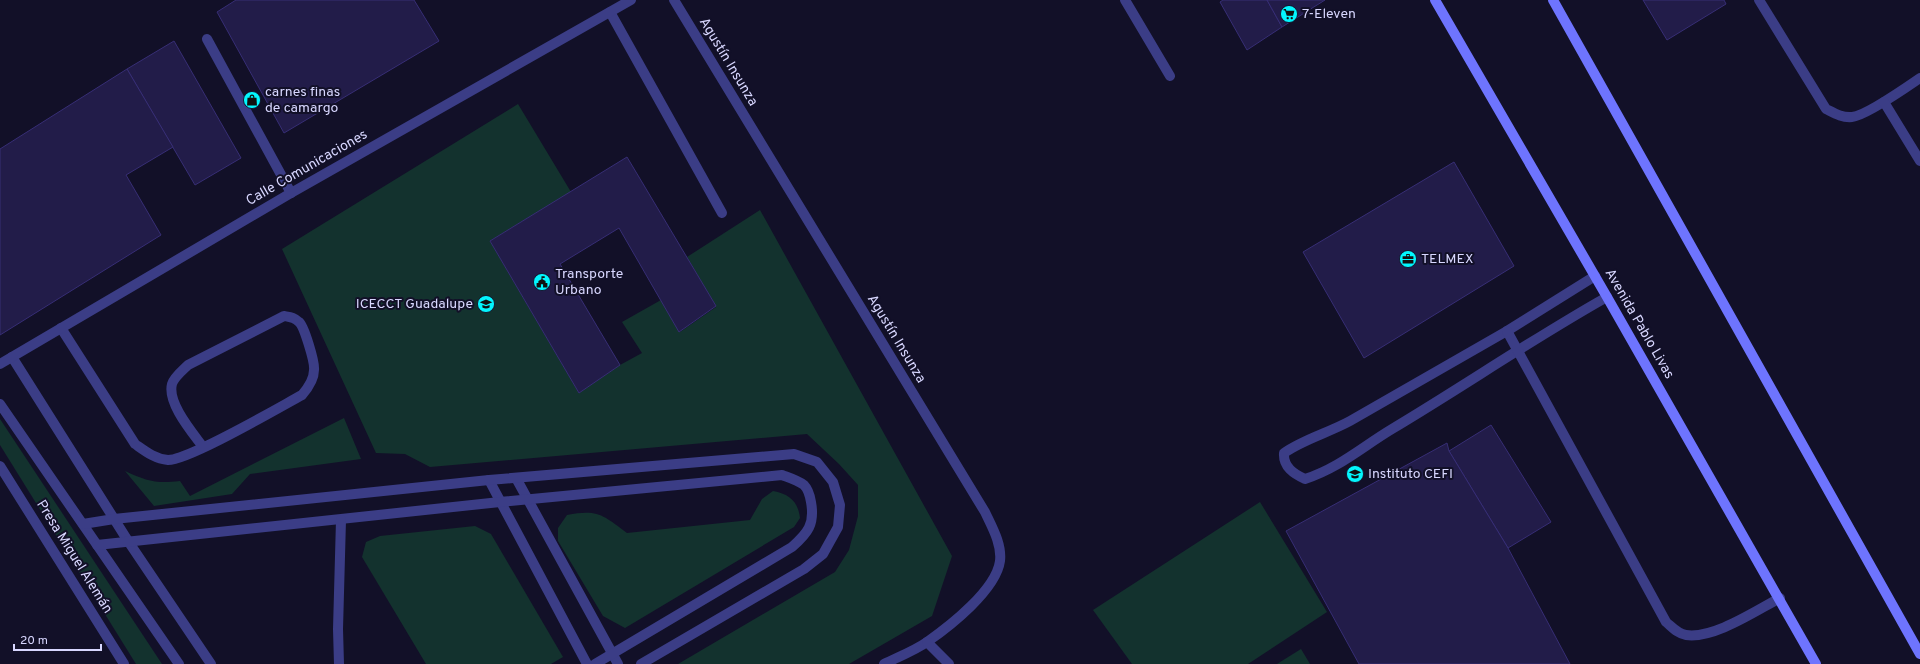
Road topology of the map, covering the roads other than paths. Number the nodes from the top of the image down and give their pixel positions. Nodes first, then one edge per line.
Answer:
1 (631, 0) edge
2 (674, 0) edge
3 (1125, 0) edge
4 (1434, 0) edge
5 (1553, 0) edge
6 (1759, 0) edge
7 (610, 12) junction
8 (207, 39) dead end
9 (1170, 76) dead end
10 (1920, 78) edge
11 (1884, 102) junction
12 (1920, 160) edge
13 (291, 192) junction
14 (722, 213) dead end
15 (1595, 276) junction
16 (1607, 297) junction
17 (61, 328) junction
18 (1508, 331) junction
19 (1518, 349) junction
20 (12, 357) junction
21 (0, 364) edge
22 (0, 404) edge
23 (203, 447) junction
24 (0, 466) edge
25 (516, 478) junction
26 (489, 480) junction
27 (528, 499) junction
28 (500, 502) junction
29 (114, 519) junction
30 (342, 520) junction
31 (83, 524) junction
32 (128, 541) junction
33 (97, 545) junction
34 (1780, 598) junction
35 (927, 642) junction
36 (612, 653) junction
37 (1920, 654) edge
38 (124, 664) edge
39 (179, 664) edge
40 (211, 664) edge
41 (339, 664) edge
42 (587, 664) edge
43 (595, 664) edge
44 (618, 664) edge
45 (641, 664) edge
46 (884, 664) edge
47 (949, 664) edge
48 (1816, 664) edge

1 - 7 street, Calle Comunicaciones
2 - 35 street, Agustín Insunza
3 - 9 street
4 - 15 main road, Avenida Pablo Livas
5 - 37 main road
6 - 11 street
7 - 13 street, Calle Comunicaciones
7 - 14 street
8 - 13 street
10 - 11 street
11 - 12 street
13 - 17 street, Calle Comunicaciones
15 - 16 main road, Avenida Pablo Livas
15 - 18 street
16 - 19 street
16 - 34 main road, Avenida Pablo Livas
17 - 20 street, Calle Comunicaciones
17 - 23 street
18 - 19 street
18 - 19 street
19 - 34 street
20 - 21 street, Calle Comunicaciones
20 - 29 street
22 - 31 street
23 - 23 street
24 - 38 street, Presa Miguel Alemán
25 - 26 street
25 - 27 street
25 - 45 street
26 - 28 street
26 - 29 street
27 - 28 street
27 - 36 street
27 - 36 street
28 - 30 street
28 - 42 street
29 - 31 street
29 - 32 street
30 - 32 street
30 - 41 street
31 - 33 street
32 - 33 street
32 - 40 street
33 - 39 street
34 - 48 main road, Avenida Pablo Livas
35 - 46 street, Agustín Insunza
35 - 47 street
36 - 43 street
36 - 44 street

